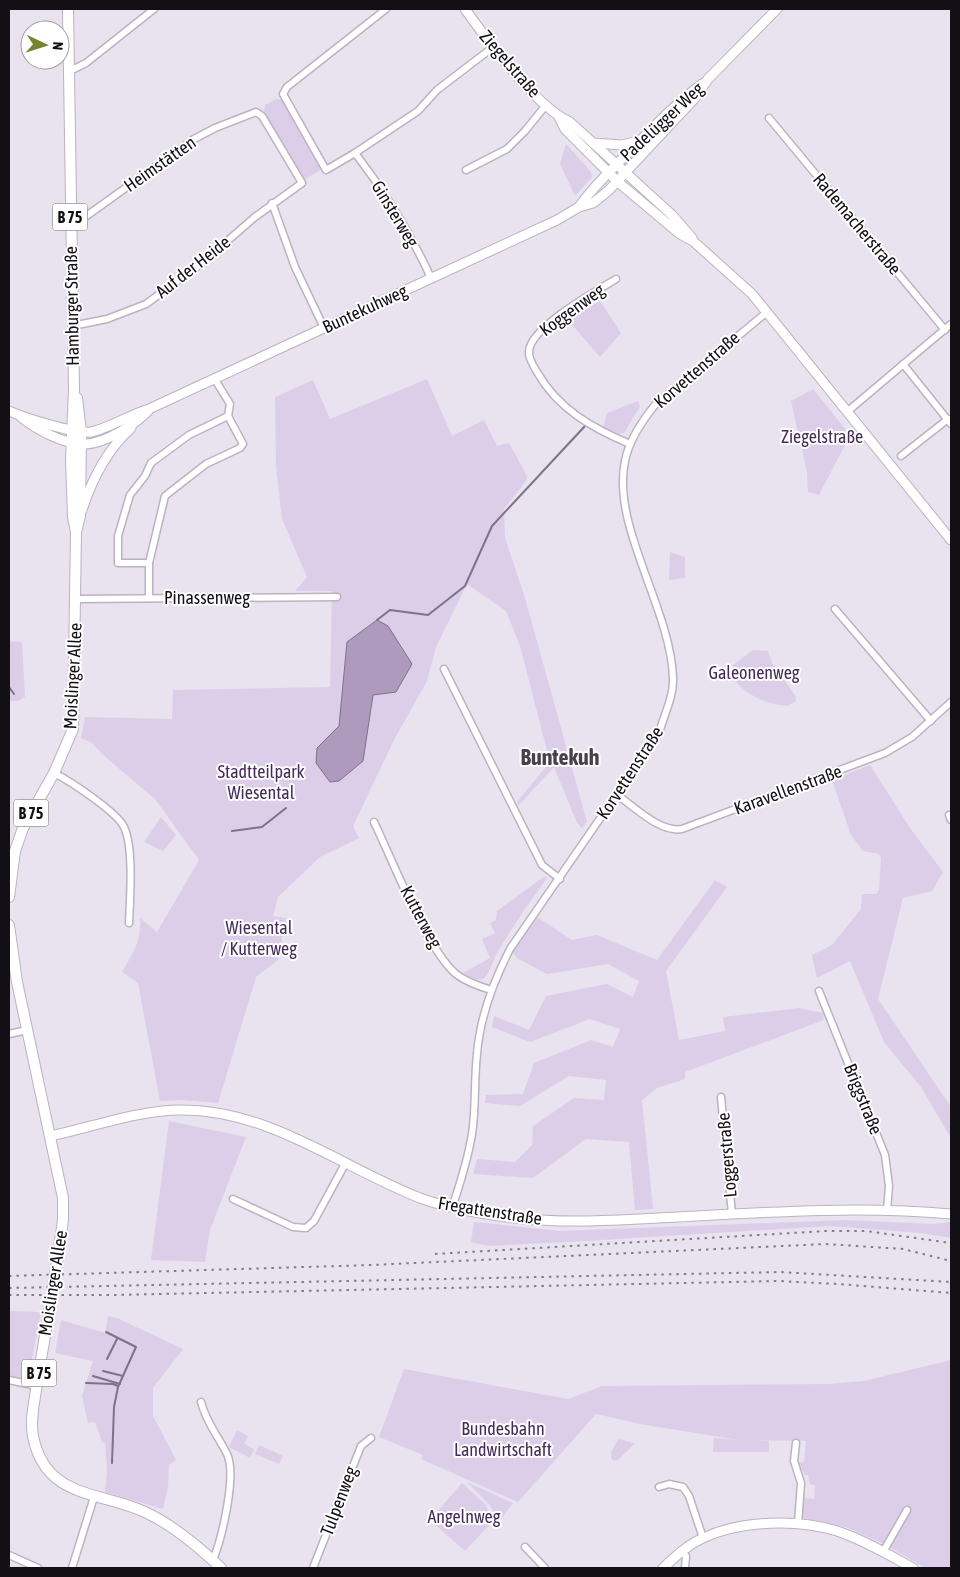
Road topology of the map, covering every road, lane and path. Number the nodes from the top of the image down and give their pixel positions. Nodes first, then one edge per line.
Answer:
1 (68, 9) edge
2 (154, 9) edge
3 (386, 9) edge
4 (465, 9) edge
5 (777, 9) edge
6 (492, 48) junction
7 (68, 72) junction
8 (708, 79) junction
9 (546, 105) junction
10 (559, 117) junction
11 (769, 118) dead end
12 (639, 141) junction
13 (593, 143) junction
14 (355, 153) junction
15 (616, 165) junction
16 (466, 170) dead end
17 (608, 173) junction
18 (625, 173) junction
19 (618, 182) junction
20 (302, 183) joint
21 (272, 203) junction
22 (579, 207) junction
23 (70, 227) junction
24 (694, 241) junction
25 (431, 278) junction
26 (616, 279) dead end
27 (767, 312) junction
28 (951, 324) edge
29 (72, 326) junction
30 (324, 328) junction
31 (945, 330) junction
32 (903, 364) junction
33 (214, 378) junction
34 (150, 409) junction
35 (9, 411) edge
36 (848, 411) junction
37 (19, 415) junction
38 (228, 416) junction
39 (140, 419) junction
40 (949, 421) edge
41 (76, 431) junction
42 (75, 442) junction
43 (630, 444) junction
44 (71, 454) joint
45 (901, 456) dead end
46 (80, 516) junction
47 (76, 532) junction
48 (951, 540) edge
49 (149, 563) junction
50 (149, 598) junction
51 (337, 598) dead end
52 (77, 599) junction
53 (835, 609) dead end
54 (444, 668) dead end
55 (951, 703) edge
56 (931, 721) junction
57 (54, 773) junction
58 (617, 795) junction
59 (374, 822) dead end
60 (10, 878) edge
61 (560, 879) junction
62 (9, 897) edge
63 (129, 923) dead end
64 (9, 925) edge
65 (491, 990) junction
66 (819, 991) dead end
67 (27, 1030) junction
68 (9, 1034) edge
69 (722, 1097) dead end
70 (50, 1136) junction
71 (345, 1164) junction
72 (233, 1199) dead end
73 (452, 1208) junction
74 (887, 1210) junction
75 (732, 1214) junction
76 (951, 1214) edge
77 (9, 1380) edge
78 (37, 1386) junction
79 (201, 1402) dead end
80 (371, 1438) dead end
81 (796, 1443) dead end
82 (659, 1487) dead end
83 (94, 1497) junction
84 (907, 1510) dead end
85 (798, 1524) junction
86 (703, 1538) junction
87 (525, 1547) dead end
88 (682, 1551) junction
89 (883, 1552) junction
90 (9, 1554) edge
91 (213, 1560) junction
92 (37, 1568) edge
93 (72, 1568) edge
94 (221, 1568) edge
95 (313, 1568) edge
96 (545, 1568) edge
97 (663, 1568) edge
98 (686, 1568) edge
99 (913, 1568) edge

1 - 7 main road, Hamburger Straße / B 75
2 - 7 street
3 - 14 street
4 - 6 main road, Ziegelstraße
5 - 8 main road, Padelügger Weg
6 - 9 main road, Ziegelstraße
6 - 14 street
7 - 23 main road, Hamburger Straße / B 75
8 - 12 main road, Padelügger Weg
8 - 18 main road, Padelügger Weg
9 - 10 main road, Ziegelstraße
9 - 16 street
10 - 13 main road, Ziegelstraße
10 - 17 main road, Ziegelstraße
11 - 31 street, Rademacherstraße
12 - 13 main road
12 - 15 main road, Padelügger Weg
13 - 15 main road, Ziegelstraße
14 - 25 street, Ginsterweg
15 - 17 main road, Buntekuhweg
15 - 18 main road, Ziegelstraße
17 - 19 main road, Ziegelstraße
17 - 22 main road, Buntekuhweg
18 - 19 main road, Buntekuhweg
18 - 24 main road, Ziegelstraße
19 - 22 main road, Buntekuhweg
19 - 24 main road, Ziegelstraße
20 - 21 street, Auf der Heide
20 - 23 street, Heimstätten
21 - 29 street, Auf der Heide
21 - 30 street
22 - 25 main road, Buntekuhweg
23 - 29 main road, Hamburger Straße / B 75
24 - 27 main road, Ziegelstraße
25 - 30 main road, Buntekuhweg
26 - 43 street, Koggenweg
27 - 36 main road, Ziegelstraße
27 - 43 street, Korvettenstraße
28 - 31 street
29 - 41 main road, Hamburger Straße / B 75
30 - 33 main road, Buntekuhweg
31 - 32 street
32 - 36 street
32 - 40 street
33 - 34 main road, Buntekuhweg
33 - 38 street
34 - 39 main road, Buntekuhweg
34 - 41 main road, Buntekuhweg
35 - 37 main road
36 - 48 main road, Ziegelstraße
37 - 41 main road
37 - 42 main road
38 - 49 street
38 - 49 street
39 - 42 main road, Buntekuhweg
39 - 46 main road
40 - 45 street
41 - 42 main road, Hamburger Straße / B 75
42 - 44 main road, Hamburger Straße / B 75
42 - 46 main road, Moislinger Allee / B 75
43 - 58 street, Korvettenstraße
44 - 47 main road, Moislinger Allee / B 75
46 - 47 main road, Moislinger Allee / B 75
47 - 52 main road, Moislinger Allee / B 75
49 - 50 street
50 - 51 street, Pinassenweg
50 - 52 street, Pinassenweg
52 - 57 main road, Moislinger Allee / B 75
53 - 56 street
54 - 61 street
55 - 56 street, Karavellenstraße
56 - 58 street, Karavellenstraße
57 - 60 main road, Moislinger Allee / B 75
57 - 63 street
58 - 61 street, Korvettenstraße
59 - 65 street, Kutterweg
60 - 62 main road, Moislinger Allee / B 75
61 - 65 street, Korvettenstraße
64 - 67 main road, Moislinger Allee / B 75
65 - 73 street, Korvettenstraße
66 - 74 street, Briggstraße
67 - 68 street
67 - 70 main road, Moislinger Allee / B 75
69 - 75 street, Loggerstraße
70 - 71 main road, Fregattenstraße
70 - 78 main road, Moislinger Allee / B 75, bridge
71 - 72 street
71 - 73 main road, Fregattenstraße
73 - 75 main road, Fregattenstraße
74 - 75 main road, Fregattenstraße
74 - 76 main road, Fregattenstraße
77 - 78 street
78 - 83 main road, Moislinger Allee / B 75
79 - 91 street
80 - 95 street, Tulpenweg
81 - 85 street
82 - 86 street
83 - 91 main road, Moislinger Allee / B 75
83 - 93 street
84 - 89 street
85 - 86 main road
85 - 89 main road
86 - 88 main road
87 - 96 street
88 - 97 main road
88 - 98 street
89 - 99 main road
90 - 92 street
91 - 94 main road, Moislinger Allee / B 75

